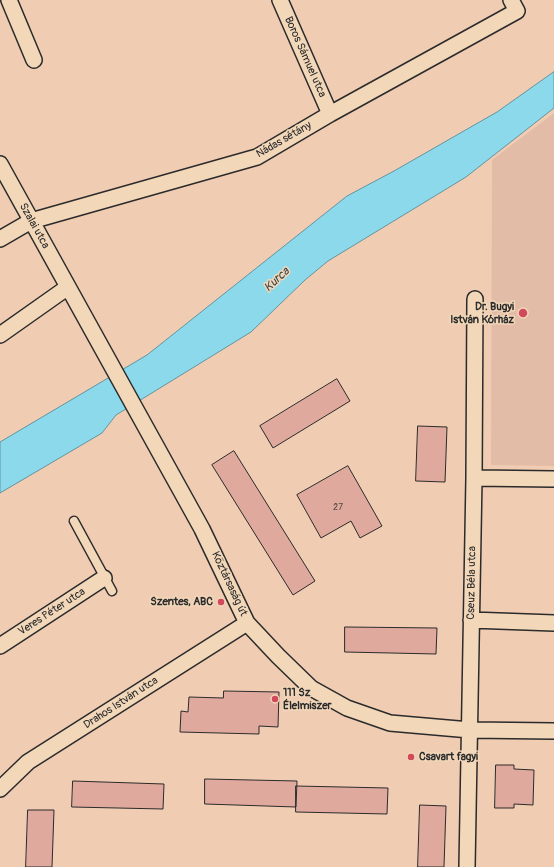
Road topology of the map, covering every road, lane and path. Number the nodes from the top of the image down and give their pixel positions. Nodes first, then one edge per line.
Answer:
1 (8, 0) edge
2 (280, 0) edge
3 (514, 6) edge
4 (34, 60) dead end
5 (330, 114) junction
6 (0, 164) edge
7 (31, 221) junction
8 (0, 239) edge
9 (68, 287) junction
10 (475, 299) dead end
11 (0, 334) edge
12 (474, 478) junction
13 (554, 479) edge
14 (74, 521) dead end
15 (104, 578) junction
16 (112, 591) dead end
17 (471, 620) junction
18 (247, 623) junction
19 (554, 623) edge
20 (0, 646) edge
21 (470, 730) junction
22 (554, 731) edge
23 (0, 789) edge
24 (467, 867) edge

1 - 4 street
2 - 5 street, Boros Sámuel utca
3 - 5 street, Nádas sétány
5 - 7 street, Nádas sétány
6 - 7 street, Szalai utca
7 - 8 street, Nádas sétány
7 - 9 street, Szalai utca
9 - 11 street
9 - 18 street, Köztársaság út
10 - 12 street, Cseuz Béla utca
12 - 13 street
12 - 17 street, Cseuz Béla utca
14 - 15 lane
15 - 16 lane
15 - 20 street, Veres Péter utca
17 - 19 street
17 - 21 street, Cseuz Béla utca
18 - 21 street, Köztársaság út
18 - 23 street, Drahos István utca
21 - 22 street, Köztársaság út
21 - 24 street, Cseuz Béla utca

